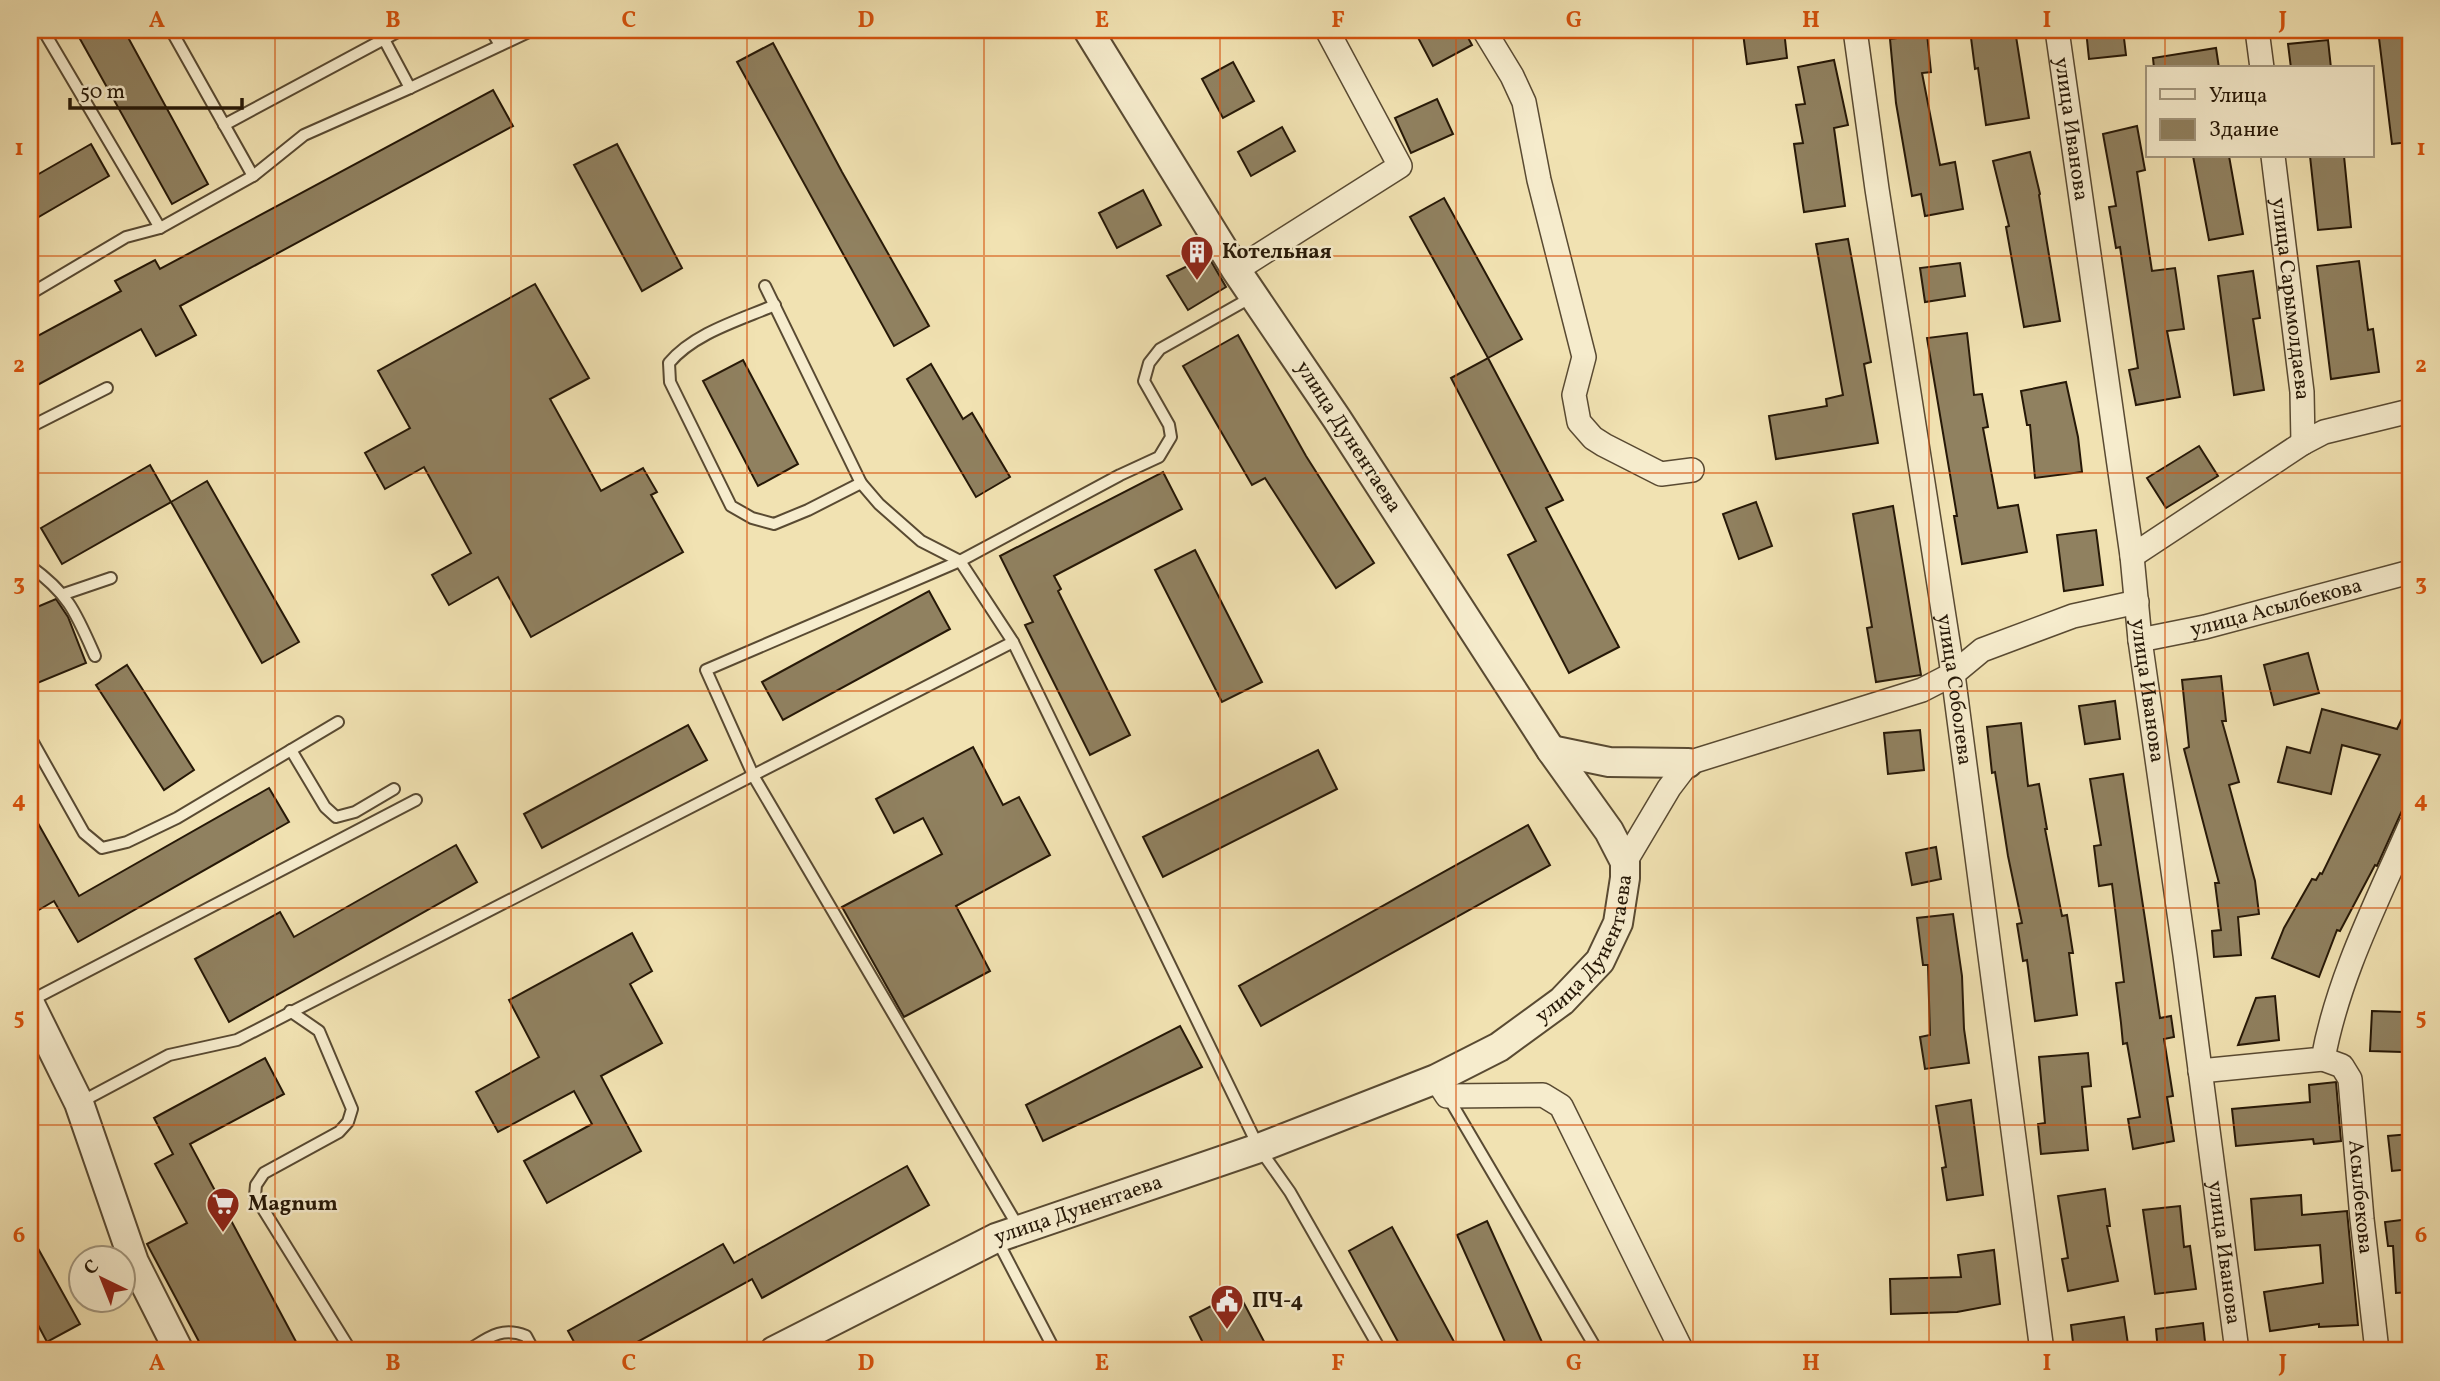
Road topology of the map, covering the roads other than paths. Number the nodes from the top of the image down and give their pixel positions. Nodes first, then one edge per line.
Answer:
1 (43, 30) edge
2 (171, 30) edge
3 (401, 30) edge
4 (491, 30) edge
5 (533, 30) edge
6 (1088, 30) edge
7 (1327, 30) edge
8 (1484, 30) edge
9 (1855, 30) edge
10 (2057, 30) edge
11 (2257, 30) edge
12 (381, 34) edge
13 (500, 45) junction
14 (2262, 66) edge
15 (411, 88) junction
16 (224, 125) junction
17 (2273, 158) edge
18 (253, 176) junction
19 (160, 228) junction
20 (1236, 270) junction
21 (765, 286) dead end
22 (30, 295) edge
23 (1254, 296) junction
24 (775, 305) junction
25 (107, 388) dead end
26 (2409, 415) edge
27 (30, 427) edge
28 (2303, 443) junction
29 (1692, 470) dead end
30 (861, 483) junction
31 (2132, 556) junction
32 (960, 561) junction
33 (30, 566) edge
34 (2410, 572) edge
35 (111, 578) dead end
36 (64, 594) junction
37 (2137, 602) junction
38 (2140, 640) junction
39 (1013, 642) junction
40 (94, 656) dead end
41 (1953, 674) junction
42 (338, 722) dead end
43 (30, 737) edge
44 (291, 750) junction
45 (1552, 750) junction
46 (1688, 762) junction
47 (754, 777) junction
48 (394, 789) dead end
49 (416, 800) dead end
50 (2410, 826) edge
51 (1625, 862) junction
52 (30, 1003) edge
53 (290, 1011) junction
54 (2323, 1059) junction
55 (2200, 1071) junction
56 (1441, 1087) junction
57 (79, 1103) junction
58 (1259, 1147) junction
59 (1008, 1234) junction
60 (1594, 1345) dead end
61 (179, 1351) edge
62 (351, 1351) edge
63 (467, 1351) edge
64 (534, 1351) edge
65 (774, 1351) edge
66 (1055, 1351) edge
67 (1381, 1351) edge
68 (1682, 1351) edge
69 (2042, 1351) edge
70 (2237, 1351) edge
71 (2377, 1351) edge

1 - 19 lane
2 - 16 lane
3 - 12 lane
4 - 13 lane
5 - 13 lane
6 - 20 street, улица Дунентаева
7 - 20 street
8 - 29 street
9 - 41 street, улица Соболева
10 - 31 street, улица Иванова
11 - 14 street
12 - 15 lane
12 - 16 lane
13 - 15 lane
15 - 18 lane
16 - 18 lane
17 - 28 street, улица Сарымолдаева
18 - 19 lane
19 - 22 lane
20 - 23 street, улица Дунентаева
21 - 24 lane
23 - 32 lane
23 - 45 street, улица Дунентаева
24 - 30 lane
24 - 30 lane
25 - 27 lane
26 - 28 street
28 - 31 street
30 - 32 lane
31 - 37 street, улица Иванова
32 - 39 lane
32 - 47 lane
33 - 36 lane
34 - 38 street, улица Асылбекова
35 - 36 lane
36 - 40 lane
37 - 38 street, улица Иванова
37 - 41 street
38 - 55 street, улица Иванова
39 - 47 lane
39 - 58 lane
41 - 46 street
41 - 69 street, улица Соболева
42 - 44 lane
43 - 44 lane
44 - 48 lane
45 - 46 street
45 - 51 street, улица Дунентаева
46 - 51 street
47 - 53 lane
47 - 59 lane
49 - 52 lane
50 - 54 street
51 - 56 street, улица Дунентаева
52 - 57 street
53 - 57 lane
53 - 62 lane
54 - 55 street
54 - 71 street, Асылбекова
55 - 70 street, улица Иванова
56 - 58 street, улица Дунентаева
56 - 60 lane
56 - 68 street
57 - 61 street
58 - 59 street, улица Дунентаева
58 - 67 lane
59 - 65 street, улица Дунентаева
59 - 66 lane
63 - 64 lane

